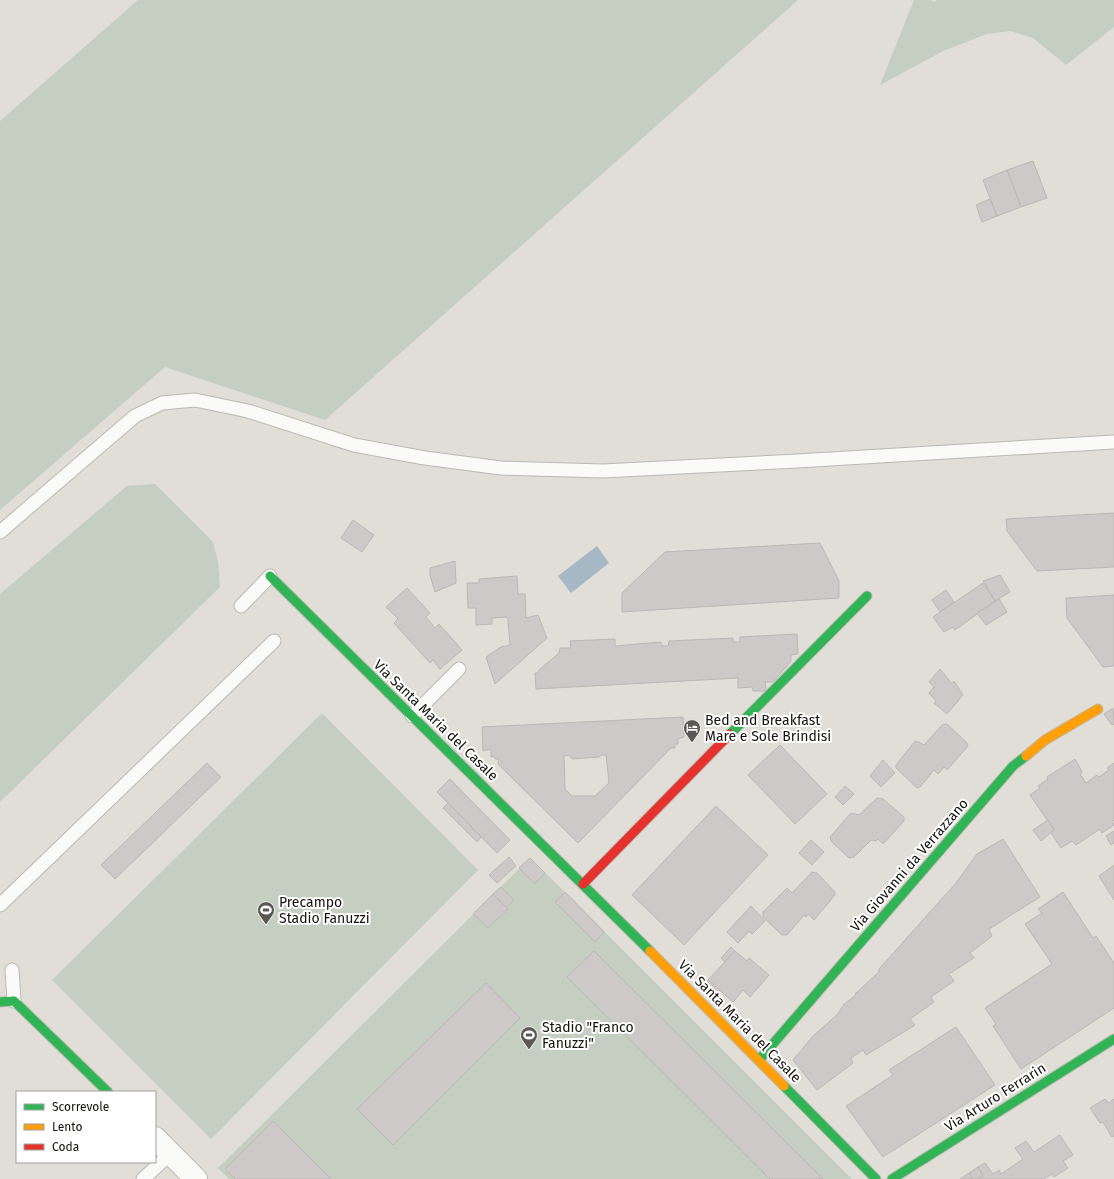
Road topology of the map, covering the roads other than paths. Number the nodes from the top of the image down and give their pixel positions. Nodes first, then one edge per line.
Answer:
1 (1114, 442) edge
2 (0, 532) edge
3 (270, 576) joint
4 (867, 596) dead end
5 (241, 606) dead end
6 (274, 641) dead end
7 (459, 669) dead end
8 (1098, 709) dead end
9 (412, 716) junction
10 (583, 884) junction
11 (0, 905) edge
12 (12, 970) dead end
13 (14, 1001) junction
14 (0, 1002) edge
15 (1114, 1039) edge
16 (759, 1060) junction
17 (107, 1091) edge
18 (156, 1139) edge
19 (171, 1154) junction
20 (143, 1179) edge
21 (196, 1179) edge
22 (876, 1179) edge
23 (892, 1179) edge

1 - 2 lane
3 - 5 lane
3 - 9 street, Via Santa Maria del Casale
4 - 10 street
6 - 11 lane
7 - 9 lane
8 - 16 street, Via Giovanni da Verrazzano
9 - 10 street, Via Santa Maria del Casale
10 - 16 street, Via Santa Maria del Casale
12 - 13 lane
13 - 14 street
13 - 17 street
15 - 23 street, Via Arturo Ferrarin
16 - 22 street, Via Santa Maria del Casale
18 - 19 street
19 - 20 lane
19 - 21 street

